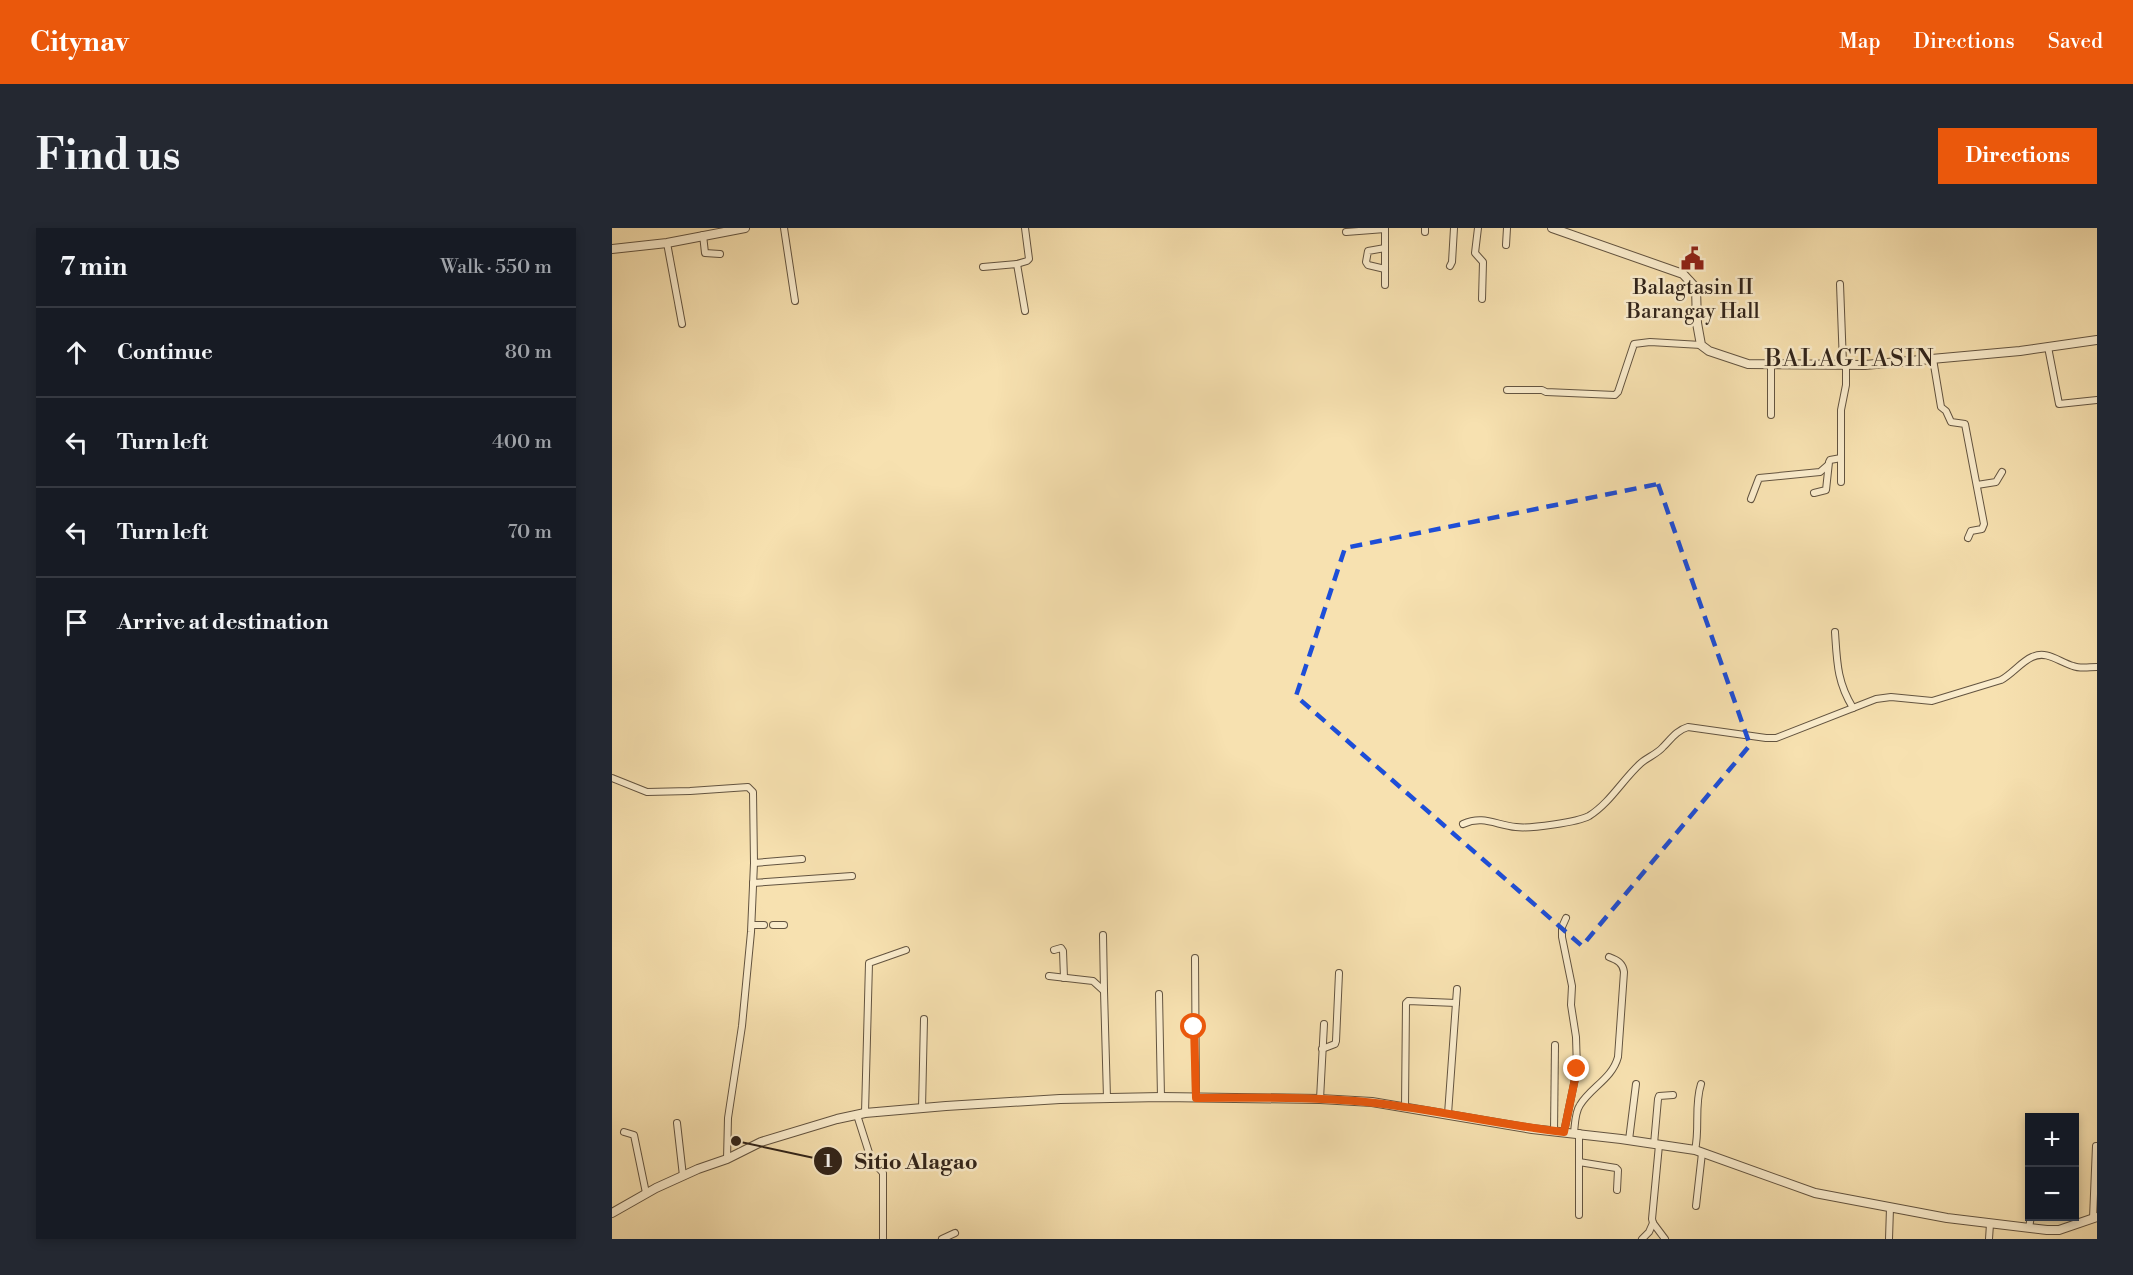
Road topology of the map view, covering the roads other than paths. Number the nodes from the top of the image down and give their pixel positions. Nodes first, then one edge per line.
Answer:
1 (745, 228) edge
2 (784, 228) edge
3 (1025, 228) edge
4 (1454, 228) edge
5 (1478, 228) edge
6 (1507, 228) edge
7 (1552, 228) edge
8 (1385, 229) edge
9 (1346, 232) dead end
10 (704, 236) junction
11 (667, 243) junction
12 (1506, 245) dead end
13 (1385, 248) junction
14 (612, 249) edge
15 (720, 254) dead end
16 (1017, 264) junction
17 (1450, 266) dead end
18 (983, 267) dead end
19 (1385, 269) junction
20 (1840, 284) dead end
21 (1385, 285) dead end
22 (1482, 299) dead end
23 (795, 301) dead end
24 (1025, 311) dead end
25 (682, 324) dead end
26 (2097, 340) edge
27 (1701, 345) junction
28 (2048, 347) junction
29 (1933, 359) junction
30 (1772, 365) junction
31 (1844, 365) junction
32 (1507, 390) dead end
33 (2097, 400) edge
34 (1771, 415) dead end
35 (1841, 459) junction
36 (1828, 465) junction
37 (2002, 472) dead end
38 (1841, 482) dead end
39 (1977, 485) junction
40 (1814, 493) dead end
41 (1751, 499) dead end
42 (1968, 538) dead end
43 (1835, 632) dead end
44 (2097, 666) edge
45 (1853, 708) junction
46 (612, 778) edge
47 (1463, 824) dead end
48 (802, 859) dead end
49 (754, 863) junction
50 (852, 876) dead end
51 (753, 883) junction
52 (1566, 918) dead end
53 (752, 925) junction
54 (764, 925) dead end
55 (784, 925) dead end
56 (773, 926) dead end
57 (1103, 935) dead end
58 (906, 950) dead end
59 (1054, 950) dead end
60 (1609, 957) dead end
61 (1195, 958) dead end
62 (1339, 973) dead end
63 (1049, 976) dead end
64 (1064, 978) junction
65 (1457, 989) dead end
66 (1104, 991) junction
67 (1159, 994) dead end
68 (1456, 1003) junction
69 (924, 1019) dead end
70 (1324, 1024) dead end
71 (1555, 1045) dead end
72 (1322, 1049) junction
73 (1636, 1084) dead end
74 (1701, 1084) dead end
75 (1673, 1095) dead end
76 (1161, 1097) junction
77 (1107, 1098) junction
78 (1196, 1098) junction
79 (1320, 1100) junction
80 (1405, 1107) junction
81 (922, 1108) junction
82 (861, 1114) junction
83 (1448, 1114) junction
84 (676, 1123) dead end
85 (1554, 1131) junction
86 (624, 1132) dead end
87 (1564, 1132) junction
88 (1576, 1133) junction
89 (1629, 1140) junction
90 (1656, 1144) junction
91 (2096, 1146) edge
92 (1699, 1152) junction
93 (727, 1159) junction
94 (1579, 1162) junction
95 (683, 1176) junction
96 (1617, 1190) dead end
97 (646, 1193) junction
98 (1696, 1206) dead end
99 (1890, 1208) junction
100 (612, 1213) edge
101 (1580, 1215) dead end
102 (2095, 1218) edge
103 (2030, 1221) edge
104 (1653, 1223) junction
105 (1990, 1224) junction
106 (2029, 1228) junction
107 (955, 1233) dead end
108 (883, 1239) edge
109 (942, 1239) edge
110 (1642, 1239) edge
111 (1665, 1239) edge
112 (1889, 1239) edge
113 (1989, 1239) edge

1 - 10 street
2 - 23 street
3 - 16 street
4 - 17 street
5 - 22 street
6 - 12 street
7 - 27 street
8 - 9 street
8 - 13 street
10 - 11 street
10 - 15 street
11 - 14 street
11 - 25 street
13 - 19 street
13 - 19 street
16 - 18 street
16 - 24 street
19 - 21 street
20 - 31 street
26 - 28 street
27 - 30 street
27 - 32 street
28 - 29 street
28 - 33 street
29 - 31 street
29 - 39 street
30 - 31 street
30 - 34 street
31 - 35 street
35 - 36 street
35 - 38 street
36 - 40 street
36 - 41 street
37 - 39 street
39 - 42 street
43 - 45 street
44 - 45 street
45 - 47 street
46 - 49 street
48 - 49 street
49 - 51 street
50 - 51 street
51 - 53 street
52 - 87 street
53 - 54 street
53 - 93 street
55 - 56 street
57 - 66 street
58 - 82 street
59 - 64 street
60 - 88 street
61 - 78 street
62 - 72 street
63 - 64 street
64 - 66 street
65 - 68 street
66 - 77 street
67 - 76 street
68 - 80 street
68 - 83 street
69 - 81 street
70 - 72 street
71 - 85 street
72 - 79 street
73 - 89 street
74 - 92 street
75 - 90 street
76 - 77 street
76 - 78 street
77 - 81 street
78 - 79 street
79 - 80 street
80 - 83 street
81 - 82 street
82 - 93 street
82 - 108 street
83 - 85 street
84 - 95 street
85 - 87 street
86 - 97 street
87 - 88 street
88 - 89 street
88 - 94 street
89 - 90 street
90 - 92 street
90 - 104 street
91 - 102 street
92 - 98 street
92 - 99 street
93 - 95 street
94 - 96 street
94 - 101 street
95 - 97 street
97 - 100 street
99 - 105 street
99 - 112 street
102 - 106 street
103 - 106 street
104 - 110 street
104 - 111 street
105 - 106 street
105 - 113 street
107 - 109 street

